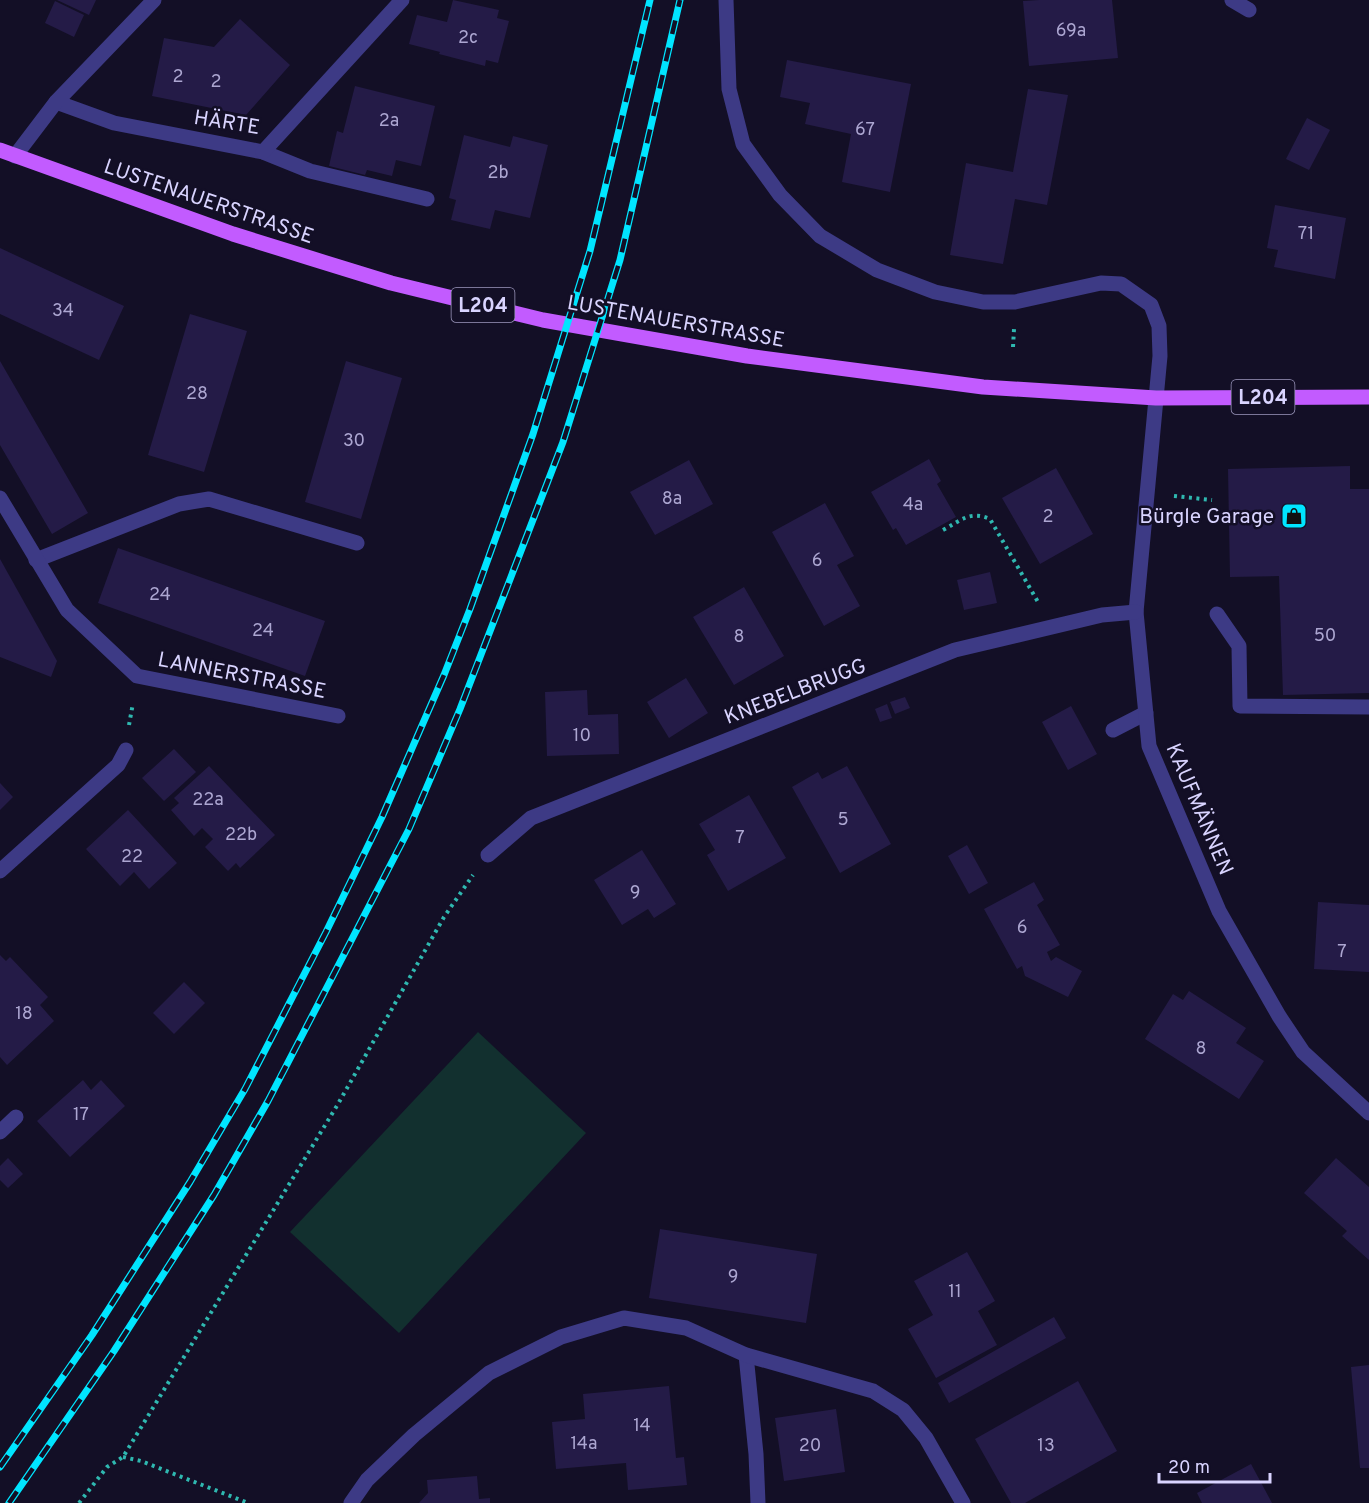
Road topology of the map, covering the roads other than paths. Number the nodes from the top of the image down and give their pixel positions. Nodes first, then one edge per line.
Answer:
1 (154, 0) edge
2 (402, 0) edge
3 (726, 0) edge
4 (1232, 0) edge
5 (1249, 10) dead end
6 (56, 102) junction
7 (0, 150) edge
8 (263, 152) junction
9 (15, 156) junction
10 (426, 199) dead end
11 (1369, 397) edge
12 (1156, 398) junction
13 (0, 498) edge
14 (357, 543) dead end
15 (36, 560) junction
16 (1136, 612) junction
17 (1217, 614) dead end
18 (1369, 707) edge
19 (1146, 713) junction
20 (338, 716) dead end
21 (1113, 730) dead end
22 (126, 750) road end
23 (488, 855) road end
24 (0, 871) edge
25 (1369, 1113) edge
26 (16, 1117) dead end
27 (0, 1132) edge
28 (746, 1355) junction
29 (351, 1503) edge
30 (758, 1503) edge
31 (963, 1503) edge

1 - 6 street
2 - 8 street, HÄRTE
3 - 12 street, KAUFMÄNNEN
4 - 5 street
6 - 8 street, HÄRTE
6 - 9 street
7 - 9 main road, LUSTENAUERSTRASSE / L204
8 - 10 street
9 - 12 main road, LUSTENAUERSTRASSE / L204
11 - 12 main road, LUSTENAUERSTRASSE / L204
12 - 16 street, KAUFMÄNNEN
13 - 15 street, LANNERSTRASSE
14 - 15 street
15 - 20 street, LANNERSTRASSE
16 - 19 street, KAUFMÄNNEN
16 - 23 street, KNEBELBRUGG
17 - 18 street
19 - 21 street
19 - 25 street, KAUFMÄNNEN
22 - 24 street
26 - 27 street
28 - 29 street
28 - 30 street
28 - 31 street

